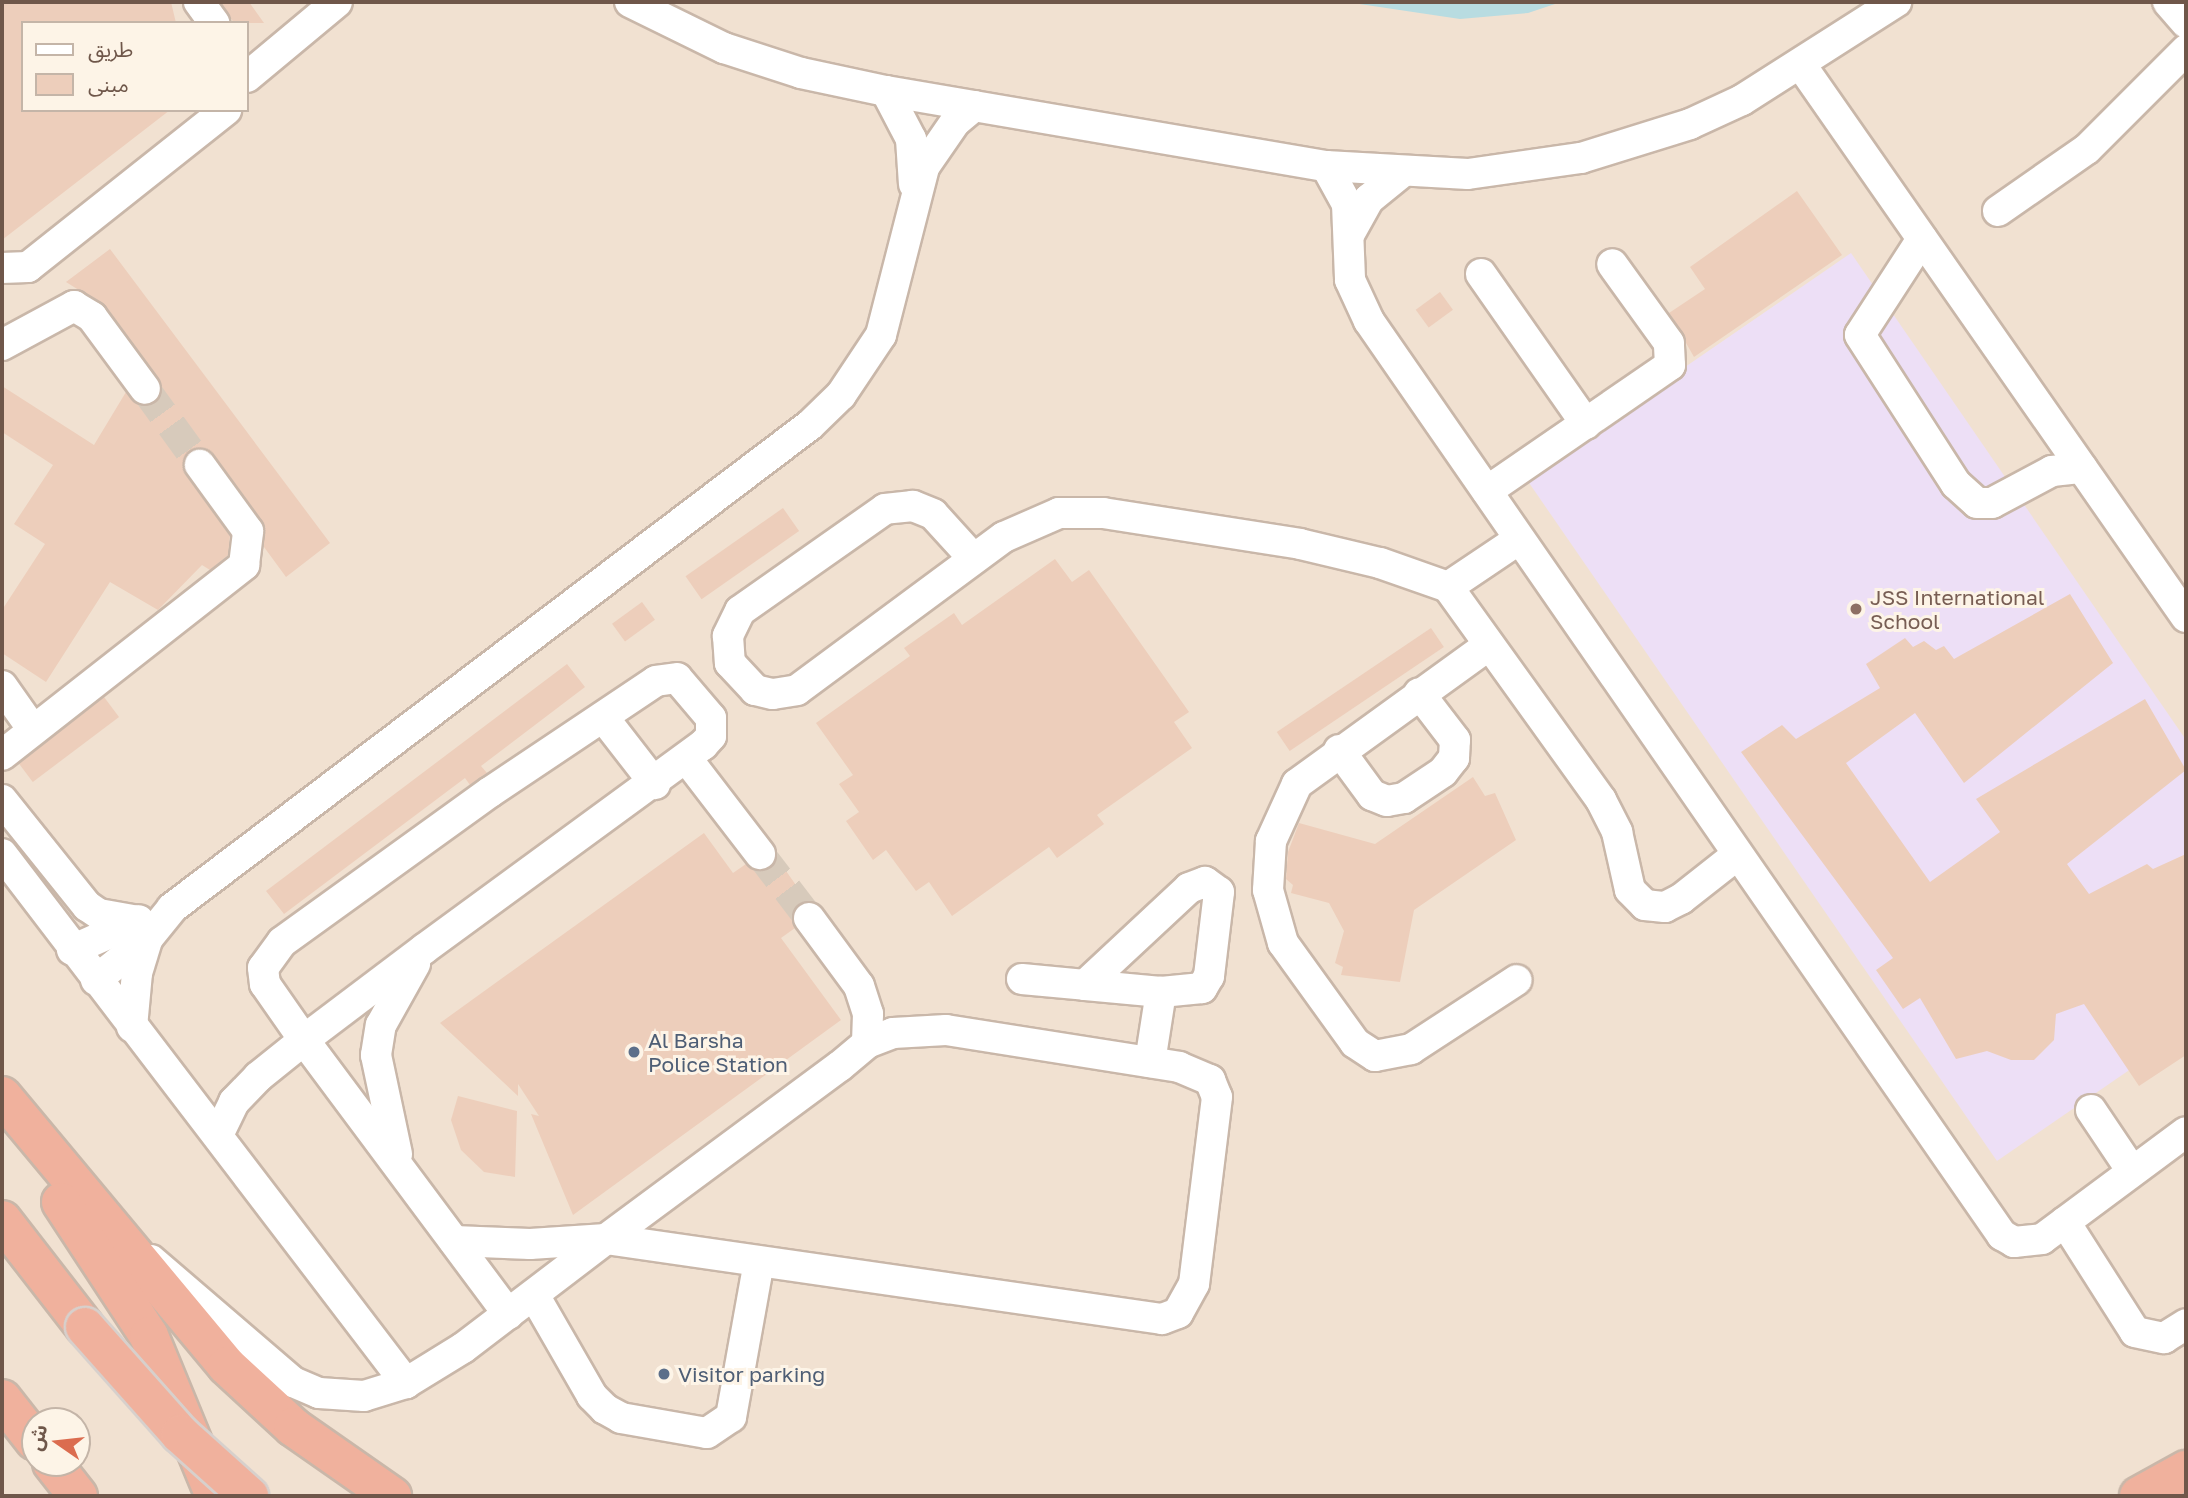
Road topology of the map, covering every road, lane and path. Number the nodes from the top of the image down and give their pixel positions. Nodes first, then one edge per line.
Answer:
1 (199, 2) edge
2 (337, 2) edge
3 (630, 2) edge
4 (1896, 2) edge
5 (2168, 2) edge
6 (213, 21) edge
7 (2186, 23) edge
8 (2186, 50) edge
9 (1801, 65) junction
10 (248, 72) edge
11 (886, 91) junction
12 (974, 106) junction
13 (223, 112) edge
14 (1326, 166) junction
15 (1400, 174) junction
16 (914, 191) junction
17 (1998, 211) dead end
18 (1350, 233) junction
19 (1922, 239) junction
20 (1612, 264) dead end
21 (2, 268) edge
22 (1481, 274) dead end
23 (2, 345) edge
24 (145, 390) tunnel mouth
25 (1586, 425) junction
26 (200, 465) tunnel mouth
27 (2082, 468) junction
28 (1487, 491) junction
29 (1518, 540) junction
30 (973, 558) junction
31 (1448, 587) junction
32 (2186, 617) edge
33 (1489, 645) junction
34 (2, 686) edge
35 (1419, 693) junction
36 (603, 716) junction
37 (19, 734) edge
38 (1339, 750) junction
39 (2, 755) edge
40 (687, 760) junction
41 (655, 784) junction
42 (2, 800) edge
43 (760, 853) tunnel mouth
44 (2, 854) edge
45 (1737, 855) junction
46 (809, 918) tunnel mouth
47 (143, 930) junction
48 (424, 949) junction
49 (72, 950) junction
50 (1022, 979) dead end
51 (96, 980) junction
52 (1517, 980) dead end
53 (1085, 985) junction
54 (1161, 992) junction
55 (132, 1027) junction
56 (304, 1041) junction
57 (867, 1043) junction
58 (1150, 1062) junction
59 (251, 1083) junction
60 (2, 1096) edge
61 (191, 1101) junction
62 (2091, 1110) dead end
63 (2, 1114) edge
64 (2186, 1132) edge
65 (218, 1135) junction
66 (400, 1168) junction
67 (2132, 1171) junction
68 (2, 1220) edge
69 (2065, 1222) junction
70 (606, 1239) junction
71 (454, 1241) junction
72 (130, 1247) junction
73 (759, 1261) junction
74 (534, 1295) junction
75 (508, 1314) junction
76 (2186, 1324) edge
77 (406, 1383) junction
78 (2, 1399) edge
79 (21, 1423) edge
80 (2186, 1470) edge
81 (63, 1477) edge
82 (78, 1496) edge
83 (215, 1496) edge
84 (249, 1496) edge
85 (391, 1496) edge
86 (2139, 1496) edge

1 - 6 street
2 - 10 street
3 - 11 street
4 - 9 street
5 - 7 street
8 - 17 street
9 - 15 street
9 - 19 street
11 - 12 street
11 - 16 street
12 - 14 street
12 - 16 street
13 - 21 street
14 - 15 street
14 - 18 street
15 - 18 street
16 - 47 street
18 - 28 street
19 - 27 street
19 - 27 street
20 - 25 street
22 - 25 street
23 - 24 street
25 - 28 street
26 - 37 street
27 - 32 street
28 - 29 street
29 - 31 street
29 - 45 street
30 - 30 street
30 - 31 street
31 - 33 street
33 - 35 street
33 - 45 street
34 - 37 street
35 - 38 street
35 - 38 street
36 - 40 street
36 - 41 street
36 - 56 street
37 - 39 street
38 - 52 street
40 - 41 street
40 - 43 street
41 - 48 street
42 - 47 street
44 - 49 street
45 - 69 street
46 - 57 street
47 - 49 street
47 - 51 street
47 - 55 street
48 - 56 street
48 - 66 street
49 - 51 street
50 - 53 street
51 - 55 street
53 - 54 street
53 - 54 street
54 - 58 street
55 - 61 street
56 - 59 street
56 - 66 street
57 - 58 street
57 - 70 street
58 - 73 street
59 - 61 street
59 - 65 street
60 - 72 highway
61 - 65 street
62 - 67 street
63 - 83 highway
64 - 67 street
65 - 77 street
66 - 71 street
67 - 69 street
68 - 84 highway, bridge
69 - 76 street
70 - 71 street
70 - 73 street
70 - 74 street
71 - 75 street
72 - 77 street
72 - 85 highway
73 - 74 street
74 - 75 street
75 - 77 street
78 - 79 highway
80 - 86 highway
81 - 82 highway

